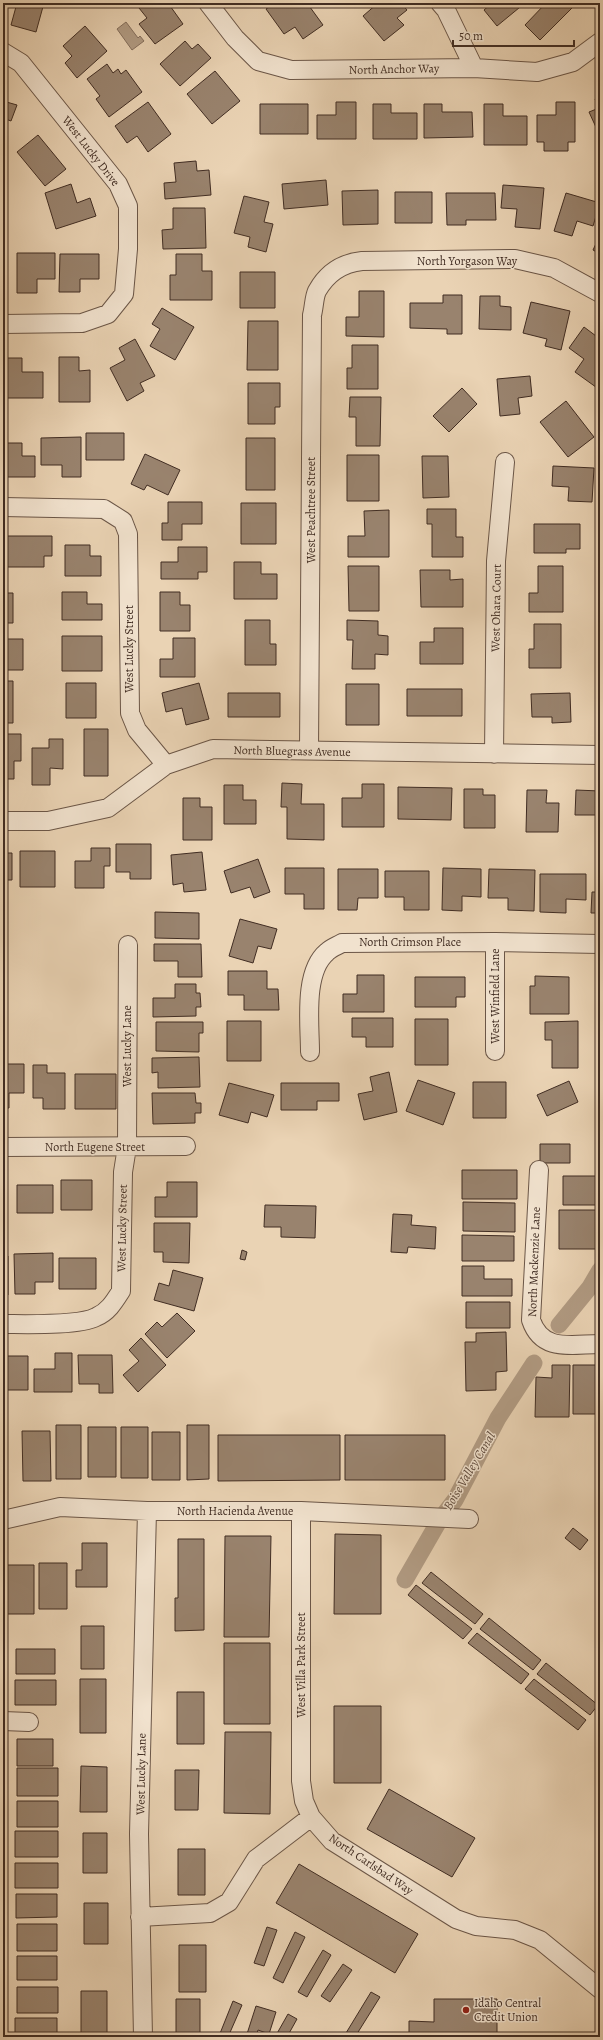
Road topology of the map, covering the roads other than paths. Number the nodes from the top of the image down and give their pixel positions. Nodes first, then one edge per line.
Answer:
1 (208, 3) edge
2 (440, 3) edge
3 (600, 42) edge
4 (3, 52) edge
5 (474, 68) junction
6 (330, 274) joint
7 (600, 293) edge
8 (3, 324) edge
9 (506, 462) dead end
10 (3, 507) edge
11 (309, 751) junction
12 (494, 754) junction
13 (600, 755) edge
14 (166, 765) junction
15 (3, 820) edge
16 (495, 942) junction
17 (600, 944) edge
18 (128, 945) dead end
19 (495, 1051) dead end
20 (310, 1052) dead end
21 (186, 1146) dead end
22 (3, 1147) edge
23 (127, 1147) junction
24 (539, 1170) dead end
25 (3, 1324) edge
26 (600, 1344) edge
27 (147, 1511) junction
28 (301, 1511) junction
29 (468, 1519) dead end
30 (3, 1520) edge
31 (3, 1721) edge
32 (29, 1722) dead end
33 (311, 1817) junction
34 (140, 1917) junction
35 (600, 1988) edge
36 (142, 2037) edge

1 - 5 street, North Anchor Way
2 - 5 street
3 - 5 street, North Anchor Way
4 - 8 street, West Lucky Drive
6 - 7 street, North Yorgason Way
6 - 11 street, West Peachtree Street
9 - 12 street, West Ohara Court
10 - 14 street, West Lucky Street
11 - 12 street, North Bluegrass Avenue
11 - 14 street, North Bluegrass Avenue
12 - 13 street, North Bluegrass Avenue
14 - 15 street, North Bluegrass Avenue
16 - 17 street, North Crimson Place
16 - 19 street, West Winfield Lane
16 - 20 street, North Crimson Place
18 - 23 street, West Lucky Lane
21 - 23 street, North Eugene Street
22 - 23 street, North Eugene Street
23 - 25 street, West Lucky Street
24 - 26 street, North Mackenzie Lane
27 - 28 street, North Hacienda Avenue
27 - 30 street, North Hacienda Avenue
27 - 34 street, West Lucky Lane
28 - 29 street, North Hacienda Avenue
28 - 33 street, West Villa Park Street
31 - 32 street
33 - 34 street
33 - 35 street, North Carlsbad Way
34 - 36 street, West Lucky Lane

